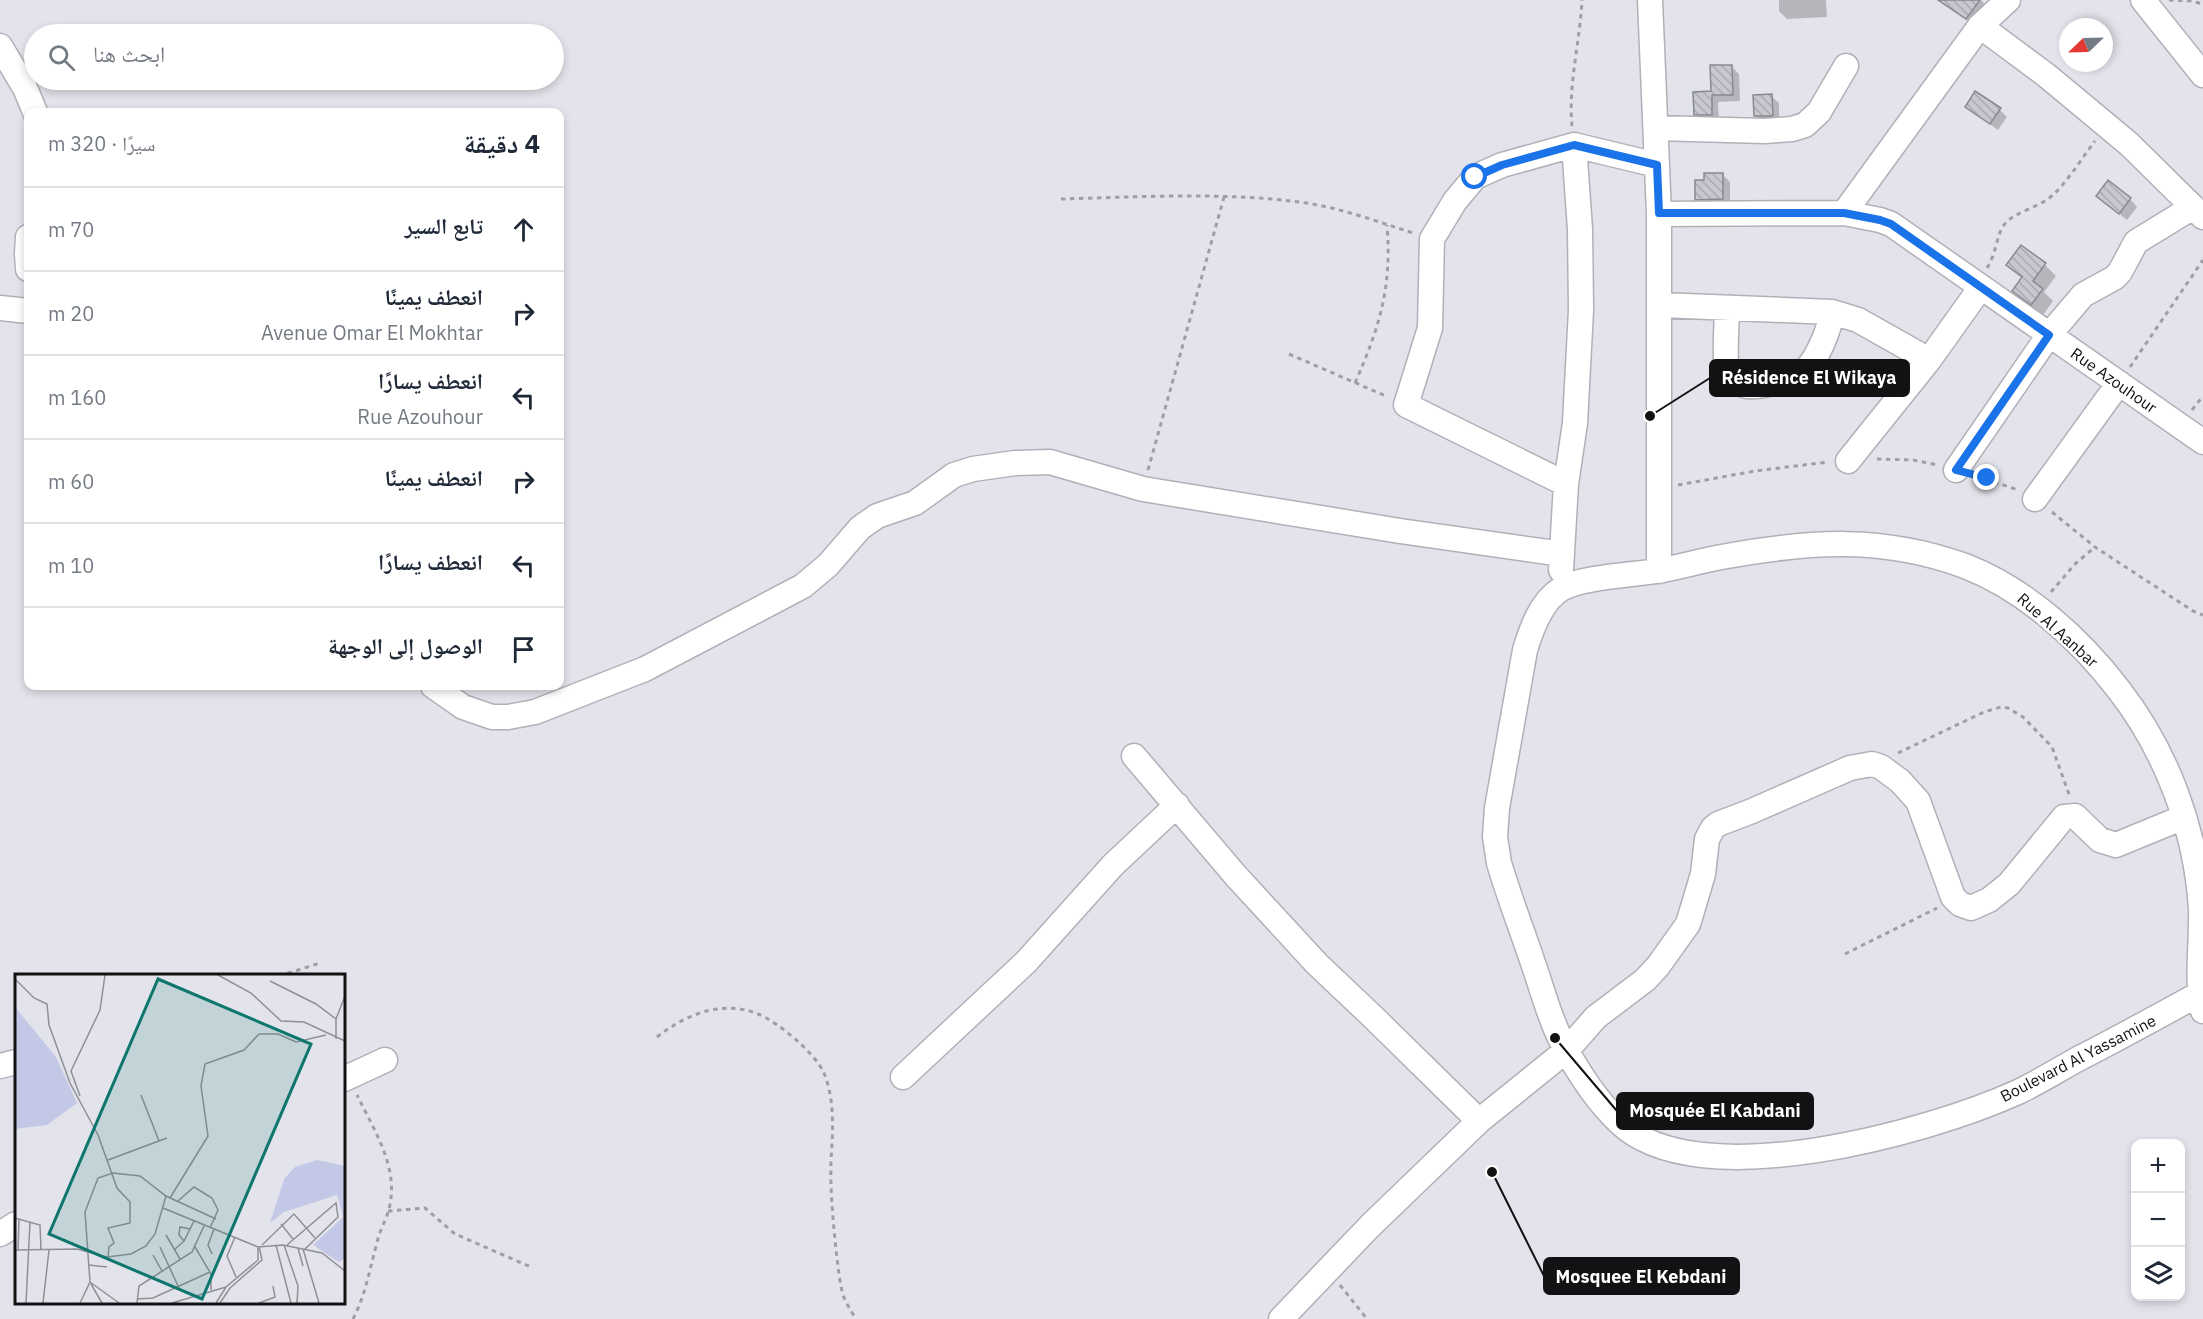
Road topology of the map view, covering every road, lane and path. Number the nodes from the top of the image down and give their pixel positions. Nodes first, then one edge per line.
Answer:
1 (1582, 0) edge
2 (1650, 0) edge
3 (2008, 0) edge
4 (2144, 1) edge
5 (2203, 4) edge
6 (1980, 26) junction
7 (0, 46) edge
8 (1846, 66) dead end
9 (2203, 75) edge
10 (24, 86) edge
11 (26, 90) edge
12 (33, 108) edge
13 (2107, 125) junction
14 (1656, 128) junction
15 (1574, 145) junction
16 (1657, 165) junction
17 (1224, 197) junction
18 (1061, 199) dead end
19 (2198, 212) edge
20 (1659, 213) junction
21 (1844, 213) junction
22 (1387, 225) junction
23 (1432, 239) junction
24 (2203, 260) edge
25 (1978, 285) junction
26 (1660, 305) junction
27 (0, 308) edge
28 (1727, 308) junction
29 (24, 311) edge
30 (1832, 312) junction
31 (2049, 335) junction
32 (1289, 354) dead end
33 (1929, 360) junction
34 (1355, 383) junction
35 (2119, 383) junction
36 (1406, 405) junction
37 (2203, 442) edge
38 (1848, 461) junction
39 (1956, 470) junction
40 (1566, 484) junction
41 (1143, 489) junction
42 (1658, 489) junction
43 (2035, 499) junction
44 (2095, 547) junction
45 (1562, 554) junction
46 (1659, 571) junction
47 (1560, 590) junction
48 (2038, 607) junction
49 (2203, 615) edge
50 (439, 690) edge
51 (1134, 756) dead end
52 (1872, 764) junction
53 (1177, 805) junction
54 (2075, 816) junction
55 (2184, 817) junction
56 (1955, 899) junction
57 (1845, 954) dead end
58 (320, 963) dead end
59 (282, 974) edge
60 (2202, 999) edge
61 (657, 1037) dead end
62 (1567, 1050) junction
63 (385, 1060) dead end
64 (15, 1062) edge
65 (0, 1066) edge
66 (903, 1077) dead end
67 (345, 1078) edge
68 (1479, 1121) junction
69 (388, 1211) junction
70 (15, 1225) edge
71 (0, 1234) edge
72 (531, 1267) dead end
73 (1327, 1269) junction
74 (353, 1319) edge
75 (856, 1319) edge
76 (1281, 1319) edge
77 (1367, 1319) edge

1 - 15 path
2 - 14 street
3 - 6 street
4 - 5 path
4 - 9 street
6 - 13 street
6 - 21 street
7 - 10 street
8 - 14 street
11 - 12 street
13 - 19 street
13 - 25 path
14 - 16 street
15 - 16 street
15 - 23 street
15 - 40 street
16 - 20 street
17 - 18 path
17 - 22 path
17 - 41 path
19 - 31 street
20 - 21 street, Rue Azouhour
20 - 26 street
21 - 25 street, Rue Azouhour
22 - 23 path
22 - 34 path
23 - 36 street
24 - 35 path
25 - 31 street, Rue Azouhour
25 - 33 street
26 - 28 street
26 - 42 street
27 - 29 street
28 - 30 street
28 - 30 street
30 - 33 street
31 - 35 street, Rue Azouhour
31 - 39 street
32 - 34 path
33 - 38 street
34 - 36 path
35 - 37 street, Rue Azouhour
35 - 43 street
36 - 40 street
38 - 39 path
38 - 42 path
39 - 43 path
40 - 45 street
41 - 45 street
41 - 50 street
42 - 46 street
43 - 44 path
44 - 48 path
44 - 49 path
45 - 47 street
46 - 47 street, Rue Al Aanbar
46 - 48 street, Rue Al Aanbar
47 - 62 street, Boulevard Al Yassamine
48 - 55 street, Rue Al Aanbar
51 - 53 street
52 - 54 path
52 - 56 street
52 - 62 street
53 - 66 street
53 - 68 street
54 - 55 street
54 - 56 street
55 - 60 street, Rue Al Aanbar
56 - 57 path
58 - 59 path
60 - 62 street, Boulevard Al Yassamine
61 - 75 path
62 - 68 street
63 - 67 street
64 - 65 street
67 - 69 path
68 - 73 street
69 - 72 path
69 - 74 path
70 - 71 street
73 - 76 street
73 - 77 path

